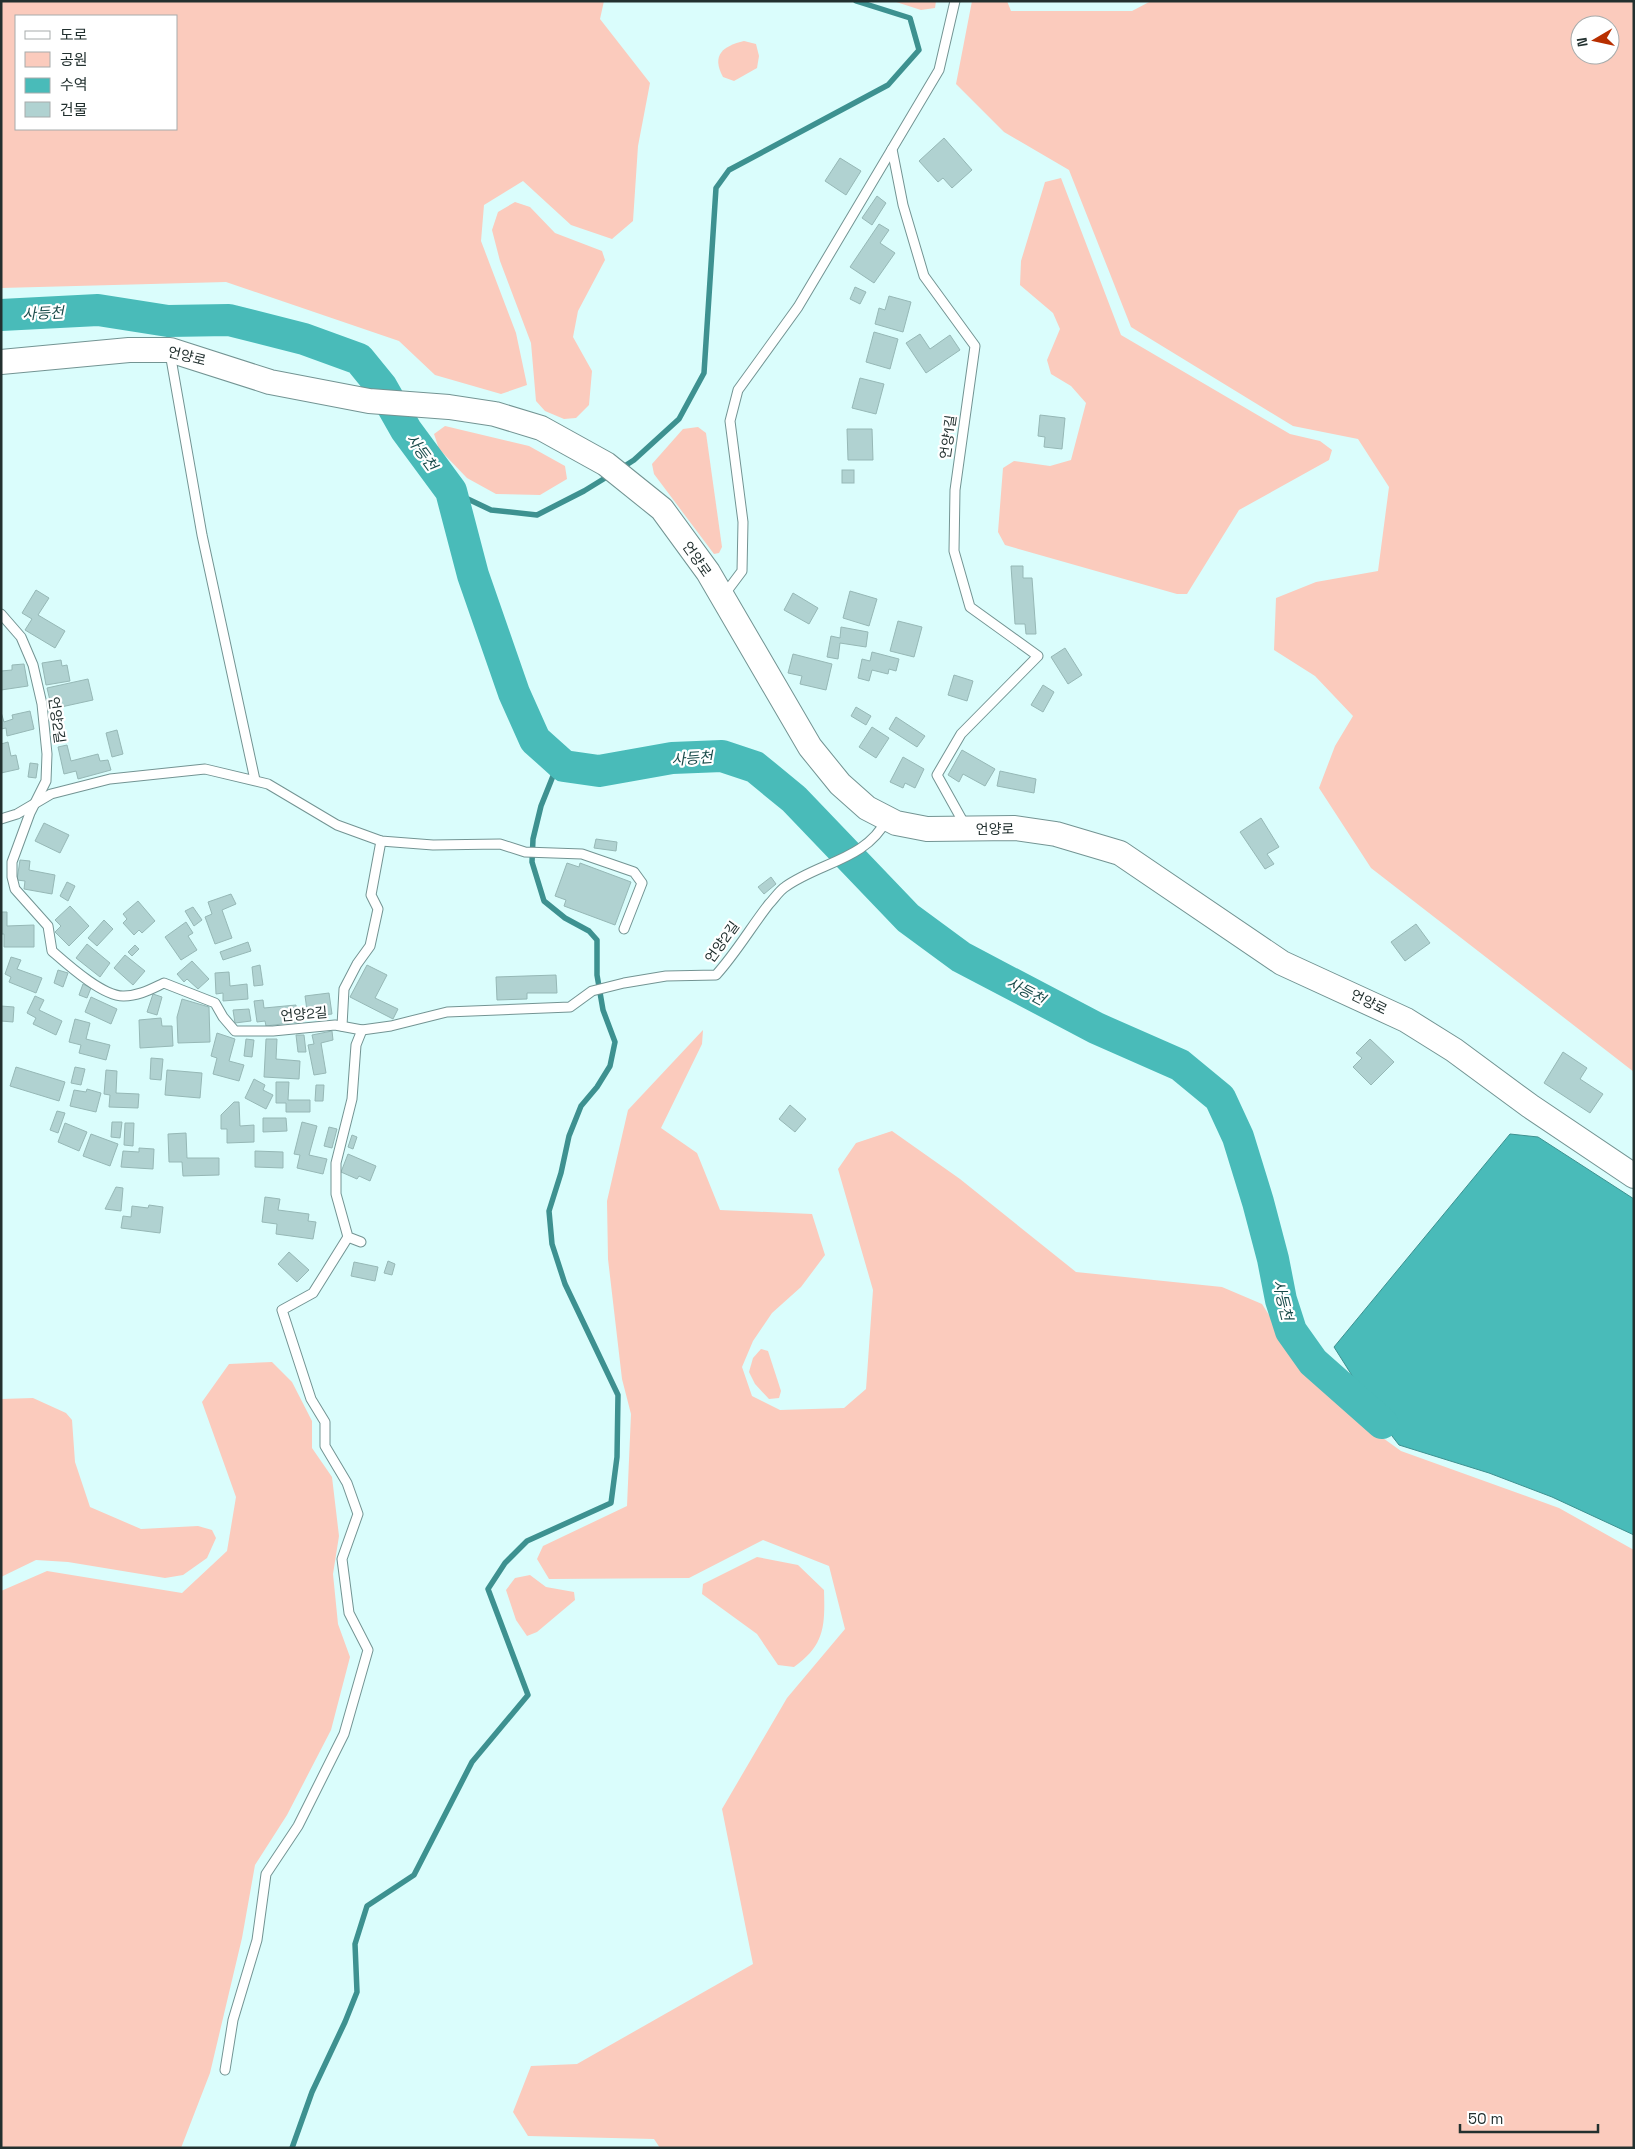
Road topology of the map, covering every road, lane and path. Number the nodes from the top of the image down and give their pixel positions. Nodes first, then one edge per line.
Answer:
1 (955, 1) edge
2 (892, 149) junction
3 (170, 350) junction
4 (1, 362) edge
5 (722, 597) junction
6 (1, 614) edge
7 (255, 780) junction
8 (34, 804) junction
9 (887, 818) junction
10 (1, 819) edge
11 (967, 830) junction
12 (381, 840) junction
13 (624, 929) dead end
14 (342, 1026) junction
15 (362, 1030) junction
16 (1634, 1176) edge
17 (348, 1237) junction
18 (360, 1242) dead end
19 (226, 2070) dead end

1 - 2 lane
2 - 5 lane
2 - 11 lane, 언양1길
3 - 4 street, 언양로
3 - 5 street, 언양로
3 - 7 lane
5 - 9 street, 언양로
6 - 8 lane, 언양2길
7 - 8 lane
7 - 12 lane
8 - 10 lane
8 - 14 lane, 언양2길
9 - 11 street, 언양로
9 - 15 lane, 언양2길
11 - 16 street, 언양로
12 - 13 lane
12 - 14 lane
14 - 15 lane, 언양2길
15 - 17 lane
17 - 18 lane
17 - 19 lane

